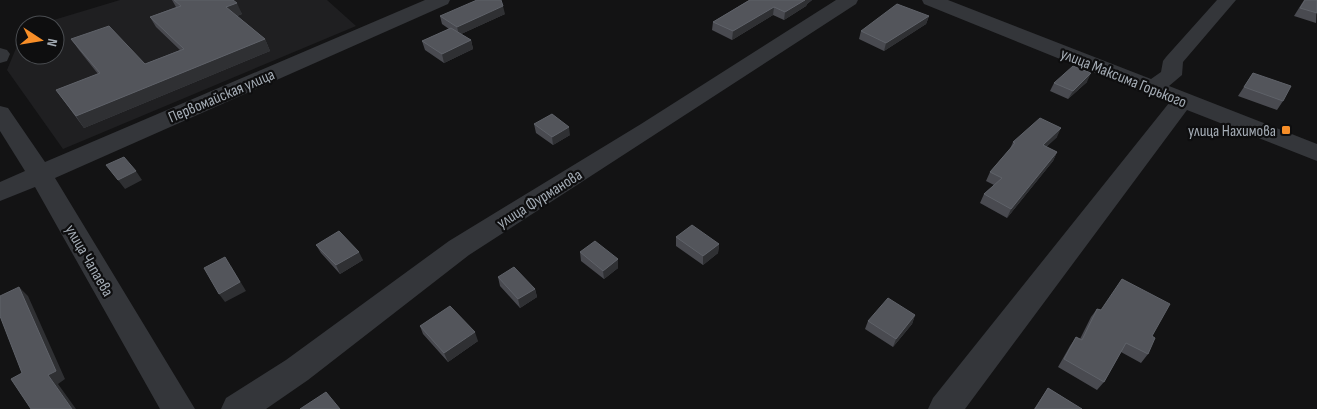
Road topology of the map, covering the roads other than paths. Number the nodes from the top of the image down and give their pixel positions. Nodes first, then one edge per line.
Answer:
1 (441, 0) edge
2 (849, 0) edge
3 (931, 0) edge
4 (1227, 0) edge
5 (1152, 89) junction
6 (1182, 101) junction
7 (0, 113) edge
8 (1317, 153) edge
9 (40, 174) junction
10 (0, 192) edge
11 (178, 409) edge
12 (238, 409) edge
13 (945, 409) edge

1 - 9 street, Первомайская улица
2 - 12 street, улица Фурманова
3 - 5 street, улица Максима Горького
4 - 5 street
5 - 6 street, улица Максима Горького
6 - 8 street, улица Максима Горького
6 - 13 street
7 - 9 street, улица Чапаева
9 - 10 street, Первомайская улица
9 - 11 street, улица Чапаева

